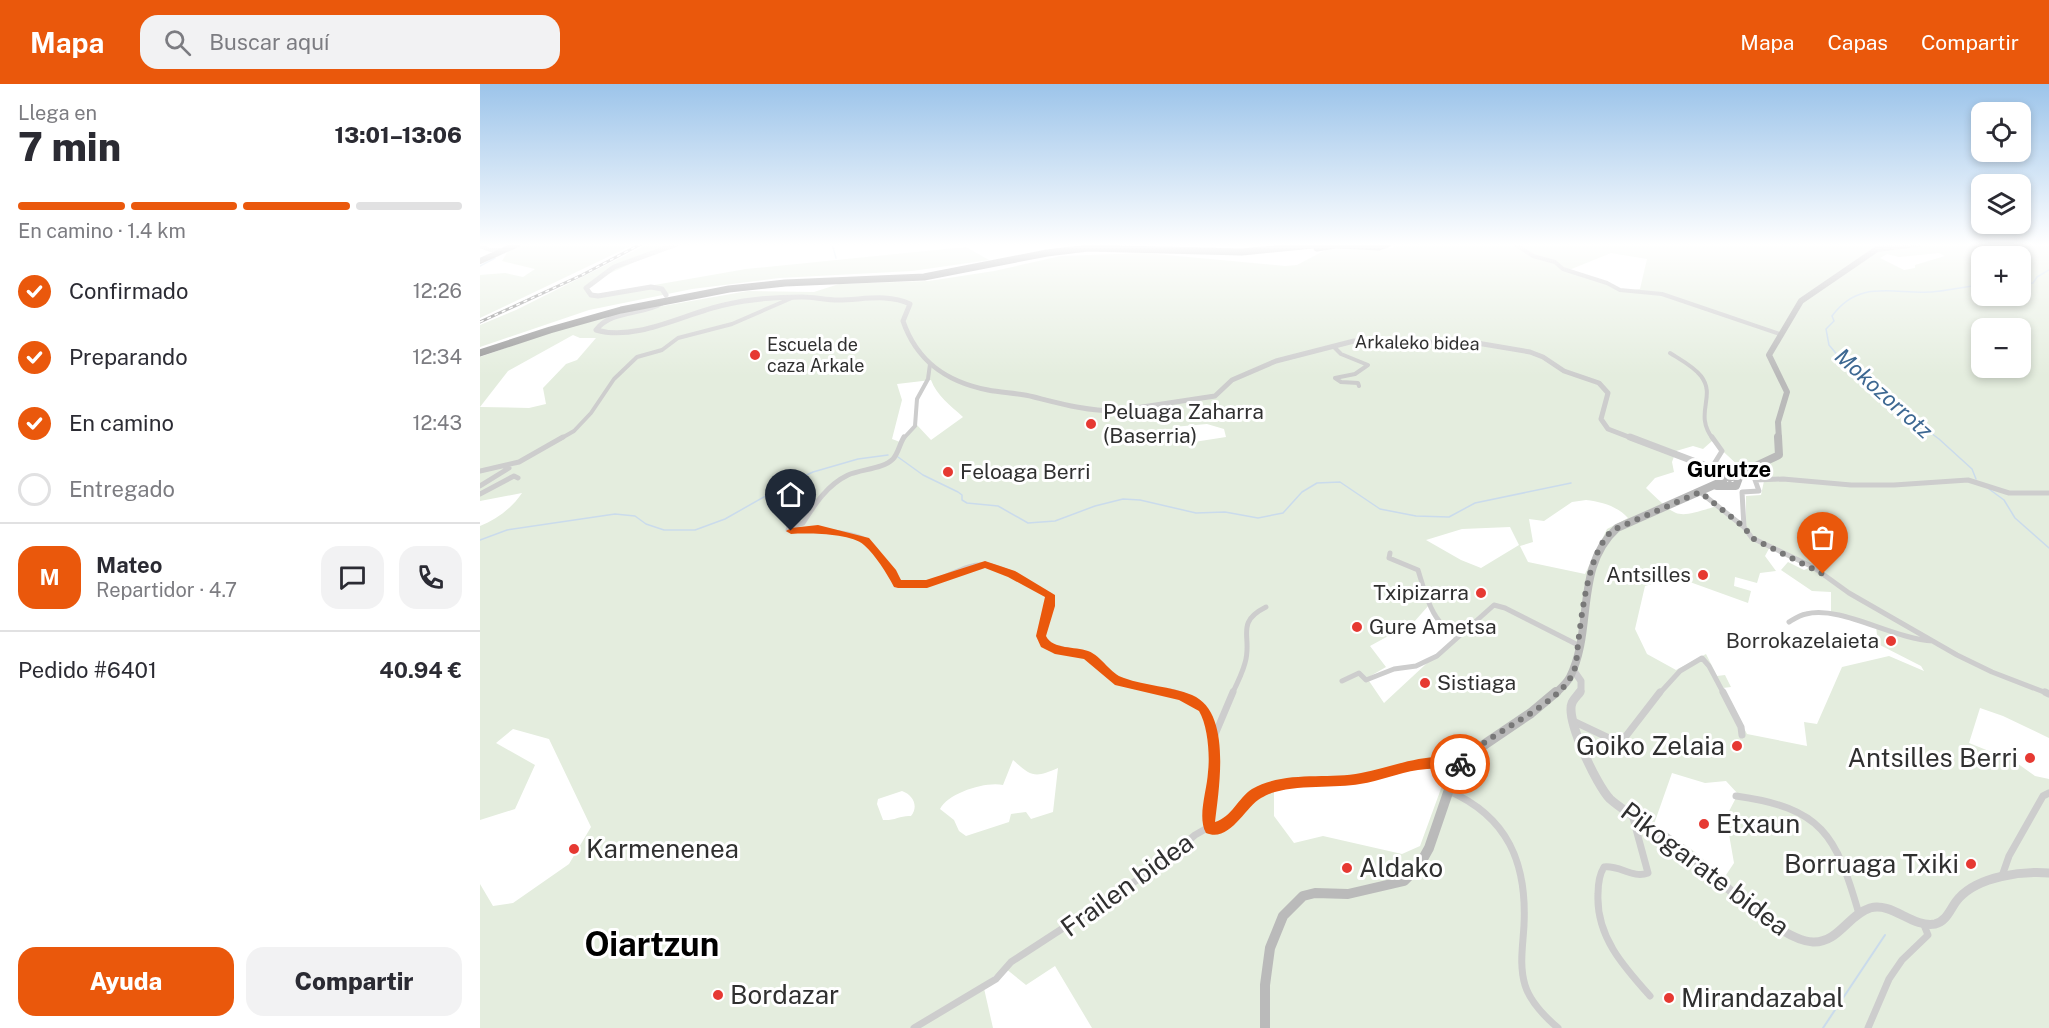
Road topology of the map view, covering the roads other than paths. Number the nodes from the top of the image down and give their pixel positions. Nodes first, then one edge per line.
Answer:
1 (586, 288) edge
2 (645, 288) edge
3 (657, 288) edge
4 (718, 288) edge
5 (749, 288) edge
6 (1616, 288) edge
7 (1820, 288) edge
8 (666, 295) dead end
9 (795, 297) junction
10 (662, 303) dead end
11 (1780, 334) junction
12 (1333, 346) junction
13 (480, 351) edge
14 (1670, 353) dead end
15 (930, 364) junction
16 (1359, 386) dead end
17 (516, 463) junction
18 (480, 471) edge
19 (518, 478) dead end
20 (1730, 482) junction
21 (480, 486) edge
22 (1700, 492) junction
23 (2049, 493) edge
24 (480, 494) edge
25 (1744, 507) joint
26 (1744, 527) junction
27 (1390, 554) dead end
28 (1266, 607) dead end
29 (1790, 622) dead end
30 (1460, 634) junction
31 (1933, 641) junction
32 (1578, 645) junction
33 (1572, 674) junction
34 (1342, 681) dead end
35 (2049, 694) edge
36 (1573, 720) junction
37 (1742, 735) dead end
38 (1212, 746) junction
39 (1460, 765) junction
40 (1449, 791) junction
41 (2049, 793) edge
42 (1736, 796) dead end
43 (1631, 813) junction
44 (1209, 828) junction
45 (2049, 873) edge
46 (2001, 878) junction
47 (1859, 914) junction
48 (1923, 925) junction
49 (972, 992) joint
50 (1650, 996) dead end
51 (914, 1028) edge
52 (1265, 1028) edge
53 (1558, 1028) edge
54 (1868, 1028) edge

1 - 2 street
3 - 8 street
4 - 13 highway
5 - 13 highway
6 - 11 street
7 - 11 main road
9 - 10 street, Arkaleko bidea
9 - 15 street, Arkaleko bidea
9 - 17 street
11 - 20 main road
12 - 15 street, Arkaleko bidea
12 - 16 street
12 - 20 street, Arkaleko bidea
14 - 20 street
15 - 38 street
17 - 18 street
17 - 21 street
19 - 24 street
20 - 22 main road
20 - 23 street
20 - 25 street
22 - 26 street
22 - 32 main road
25 - 26 street
26 - 31 street
27 - 30 street
28 - 38 street
29 - 31 street
30 - 32 street
30 - 34 street
31 - 35 street
32 - 33 main road
33 - 36 street
33 - 39 main road
36 - 37 street
36 - 43 street, Pikogarate bidea
38 - 44 street
39 - 40 main road
39 - 44 street, Frailen bidea
40 - 52 main road
40 - 53 street
41 - 46 street
42 - 47 street
43 - 47 street, Pikogarate bidea
43 - 50 street
44 - 49 street, Frailen bidea
45 - 46 street
46 - 48 street
47 - 48 street
48 - 54 street
49 - 51 street

